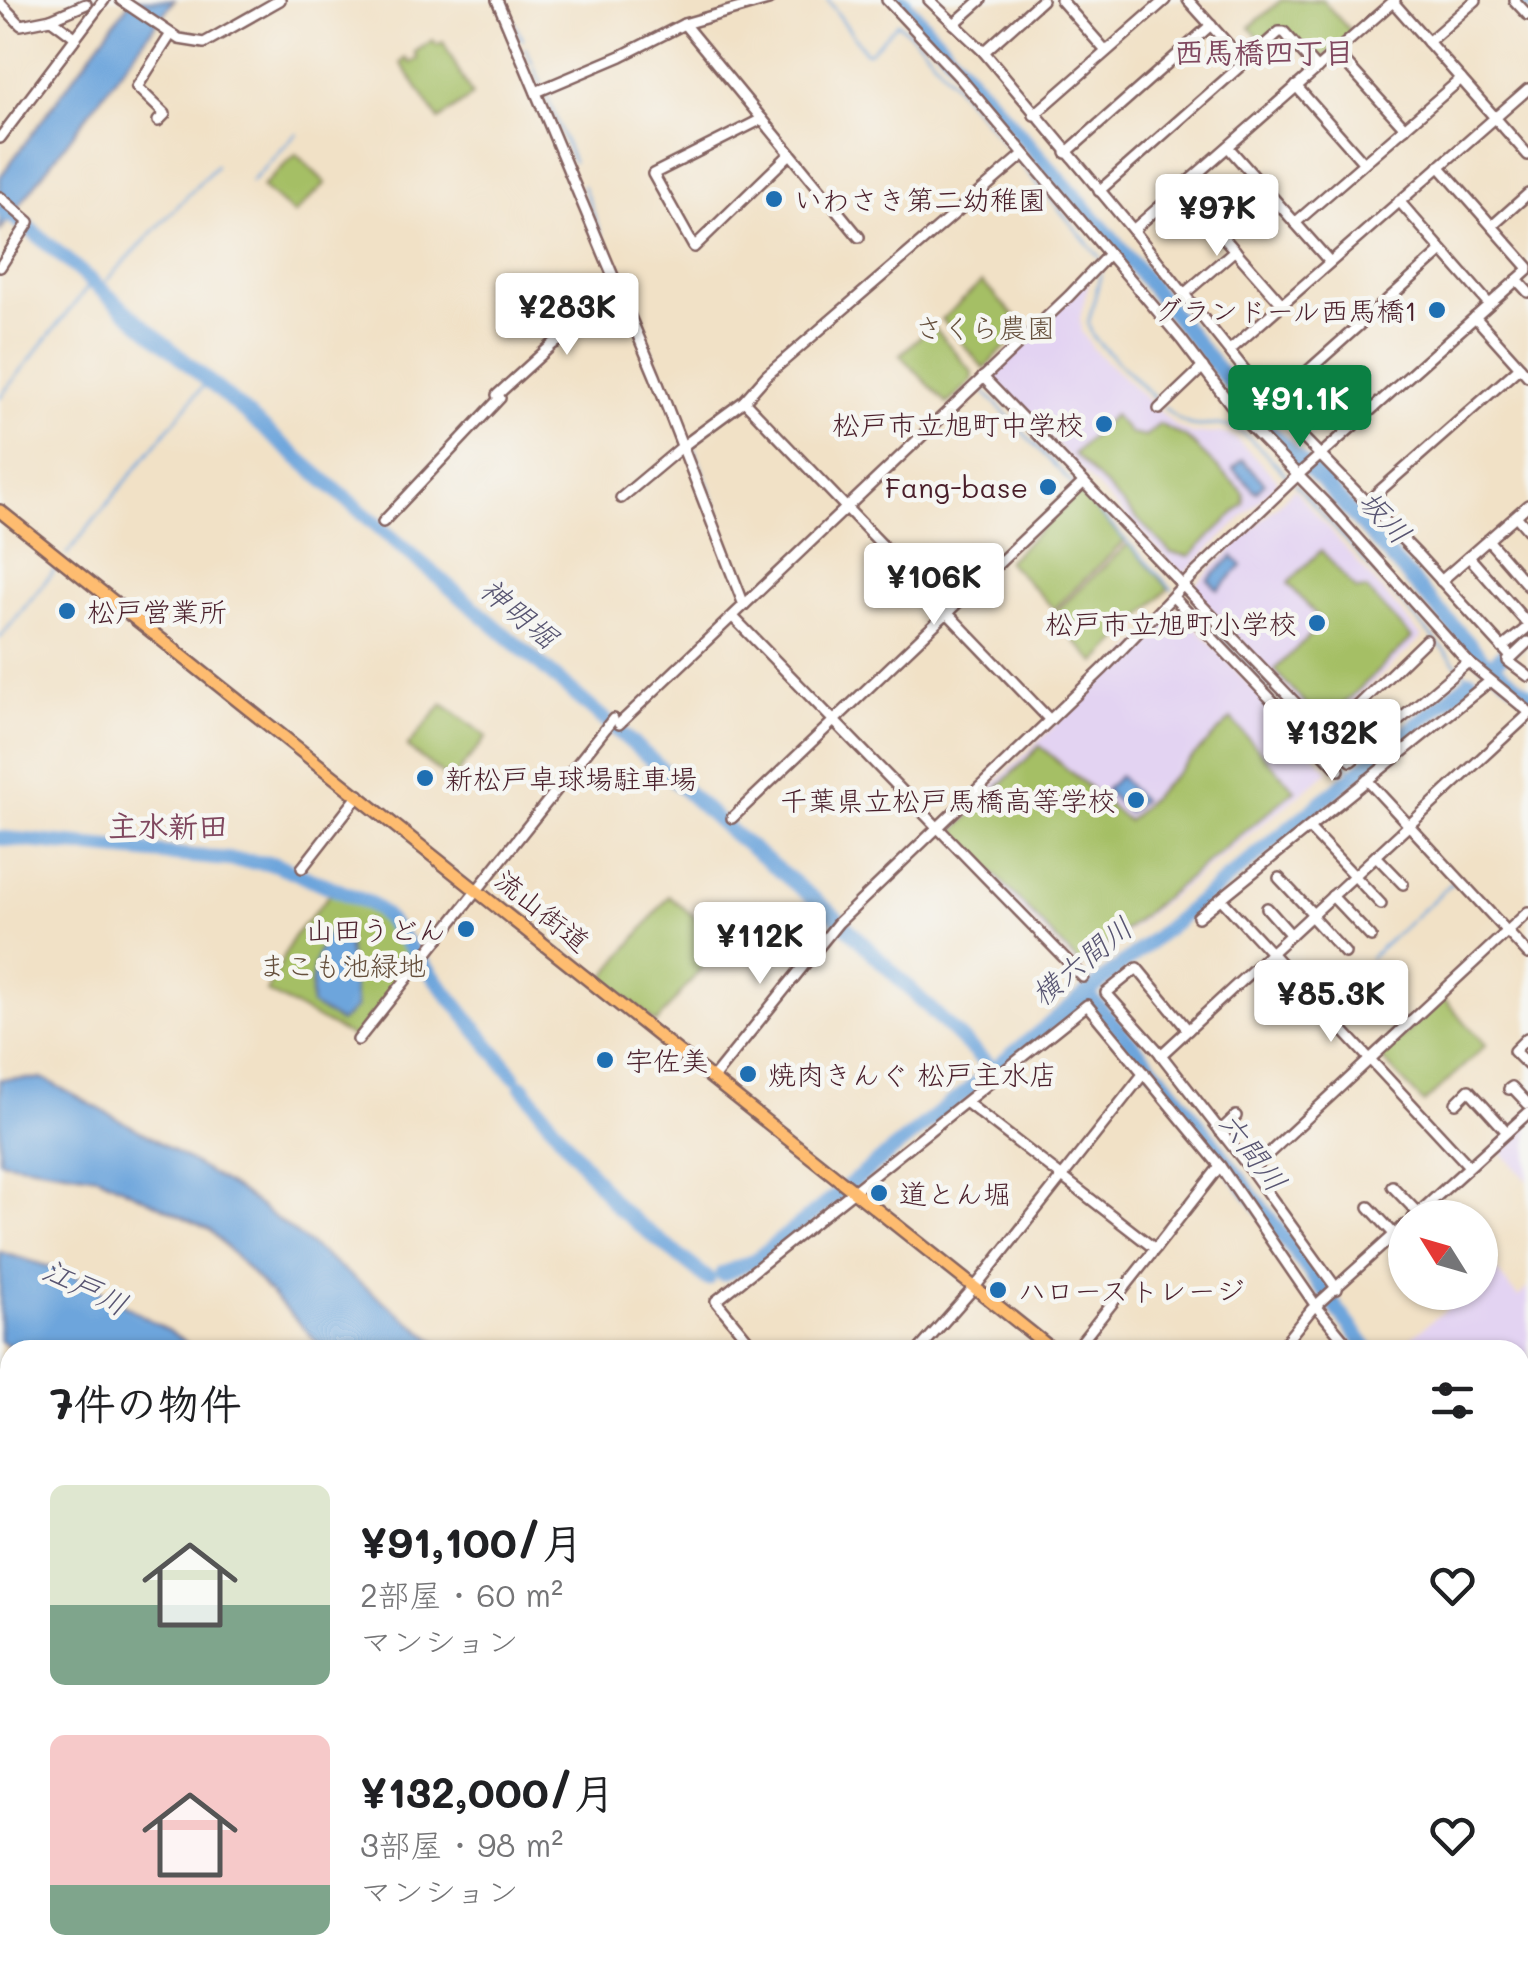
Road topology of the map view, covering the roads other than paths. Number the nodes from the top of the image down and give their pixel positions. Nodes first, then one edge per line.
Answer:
1 (104, 0) edge
2 (121, 0) edge
3 (280, 0) edge
4 (498, 0) edge
5 (768, 0) edge
6 (887, 0) edge
7 (929, 0) edge
8 (980, 0) edge
9 (1042, 0) edge
10 (1061, 0) edge
11 (1164, 0) edge
12 (1188, 0) edge
13 (1476, 0) edge
14 (1514, 0) edge
15 (1394, 1) edge
16 (0, 2) edge
17 (266, 2) edge
18 (86, 4) dead end
19 (1528, 16) edge
20 (51, 19) junction
21 (684, 24) junction
22 (954, 24) junction
23 (1211, 25) junction
24 (169, 33) junction
25 (75, 37) junction
26 (1428, 42) junction
27 (1106, 51) junction
28 (984, 52) junction
29 (1336, 52) junction
30 (1244, 62) junction
31 (1317, 68) junction
32 (1461, 79) junction
33 (1296, 86) junction
34 (1528, 89) edge
35 (536, 92) junction
36 (1034, 115) junction
37 (1495, 117) junction
38 (161, 118) dead end
39 (762, 120) junction
40 (1405, 128) junction
41 (0, 138) edge
42 (1228, 147) junction
43 (1066, 153) junction
44 (790, 154) junction
45 (1528, 154) edge
46 (1020, 158) junction
47 (1364, 163) junction
48 (1439, 166) junction
49 (1180, 188) junction
50 (1099, 191) junction
51 (1528, 194) edge
52 (0, 197) edge
53 (1399, 201) junction
54 (1295, 223) junction
55 (1492, 226) junction
56 (1132, 230) junction
57 (858, 237) dead end
58 (1234, 250) junction
59 (1442, 251) junction
60 (1104, 259) junction
61 (1330, 262) junction
62 (0, 267) edge
63 (1528, 268) edge
64 (1517, 280) junction
65 (1528, 292) edge
66 (1184, 294) junction
67 (626, 304) junction
68 (1282, 304) junction
69 (1489, 304) junction
70 (1475, 316) junction
71 (1230, 350) junction
72 (1203, 367) junction
73 (1520, 367) junction
74 (1528, 376) edge
75 (983, 377) junction
76 (744, 401) junction
77 (1272, 403) junction
78 (1159, 409) dead end
79 (683, 446) junction
80 (1317, 457) junction
81 (1298, 474) junction
82 (1084, 482) junction
83 (620, 498) dead end
84 (1367, 502) junction
85 (1528, 505) edge
86 (846, 508) junction
87 (0, 510) edge
88 (1516, 516) junction
89 (383, 522) dead end
90 (1528, 530) edge
91 (1488, 540) junction
92 (1470, 557) junction
93 (1442, 581) junction
94 (1183, 586) junction
95 (1528, 586) edge
96 (1172, 597) junction
97 (744, 605) junction
98 (947, 613) junction
99 (733, 616) junction
100 (1528, 625) edge
101 (1426, 640) dead end
102 (1528, 642) edge
103 (1507, 653) junction
104 (1471, 664) junction
105 (1528, 676) edge
106 (1488, 679) junction
107 (1285, 694) junction
108 (1274, 703) junction
109 (1528, 713) edge
110 (834, 720) junction
111 (1050, 720) junction
112 (1327, 736) junction
113 (1338, 770) dead end
114 (1367, 780) junction
115 (358, 795) junction
116 (732, 818) dead end
117 (1409, 825) junction
118 (938, 828) junction
119 (1309, 828) junction
120 (1376, 856) junction
121 (302, 868) dead end
122 (1354, 876) junction
123 (1279, 878) dead end
124 (1403, 884) dead end
125 (477, 890) junction
126 (1332, 896) junction
127 (1221, 899) junction
128 (1381, 904) dead end
129 (1267, 908) dead end
130 (1528, 912) edge
131 (1312, 915) junction
132 (1198, 917) dead end
133 (1508, 932) junction
134 (1291, 935) junction
135 (1371, 937) dead end
136 (1271, 953) junction
137 (1345, 954) dead end
138 (1528, 954) edge
139 (1083, 977) dead end
140 (1306, 990) junction
141 (1282, 1011) dead end
142 (1188, 1030) junction
143 (1528, 1038) edge
144 (358, 1040) dead end
145 (1162, 1055) junction
146 (1370, 1059) junction
147 (1528, 1066) edge
148 (1144, 1073) junction
149 (712, 1078) junction
150 (1510, 1089) dead end
151 (967, 1103) junction
152 (1456, 1103) dead end
153 (1528, 1104) edge
154 (1528, 1114) edge
155 (1236, 1116) dead end
156 (1220, 1131) junction
157 (1507, 1132) junction
158 (1468, 1165) junction
159 (1220, 1166) junction
160 (1251, 1170) junction
161 (1062, 1177) junction
162 (1392, 1186) dead end
163 (854, 1191) junction
164 (1404, 1200) edge
165 (1432, 1200) edge
166 (1368, 1208) dead end
167 (1388, 1228) edge
168 (1388, 1241) edge
169 (1155, 1249) junction
170 (974, 1286) junction
171 (1336, 1289) junction
172 (1316, 1306) junction
173 (748, 1340) edge
174 (928, 1340) edge
175 (1042, 1340) edge
176 (1083, 1340) edge
177 (1287, 1340) edge
178 (1344, 1340) edge

1 - 25 street
2 - 24 street
3 - 17 street
4 - 35 street
5 - 21 street
6 - 46 street
7 - 22 street
8 - 22 street
9 - 28 street
10 - 27 street
11 - 27 street
12 - 23 street
13 - 26 street
14 - 19 street
15 - 26 street
15 - 29 street
16 - 20 street
17 - 24 street
18 - 20 street
20 - 25 street
21 - 35 street
21 - 39 street
22 - 28 street
23 - 30 street
23 - 43 street
24 - 38 street
25 - 41 street
26 - 32 street
27 - 36 street
28 - 36 street
29 - 31 street
29 - 40 street
30 - 31 street
30 - 50 street
31 - 33 street
32 - 37 street
32 - 40 street
33 - 42 street
33 - 47 street
34 - 37 street
35 - 67 street
36 - 43 street
37 - 45 street
37 - 48 street
39 - 44 street
39 - 44 street
40 - 47 street
42 - 49 street
42 - 54 street
43 - 50 street
44 - 57 street
46 - 60 street
46 - 76 street
47 - 54 street
48 - 53 street
48 - 55 street
49 - 56 street
49 - 58 street
50 - 56 street
51 - 55 street
52 - 62 street
53 - 59 street
53 - 61 street
54 - 61 street
55 - 63 street
56 - 66 street
58 - 66 street
58 - 68 street
59 - 69 street
59 - 77 street
60 - 72 street
60 - 75 street
61 - 68 street
63 - 64 street
64 - 65 street
64 - 69 street
66 - 71 street
67 - 79 street
67 - 89 street
68 - 71 street
69 - 70 street
70 - 73 street
70 - 80 street
71 - 77 street
72 - 78 street
72 - 81 street
73 - 74 street
73 - 84 street
75 - 82 street
75 - 86 street
76 - 79 street
76 - 86 street
77 - 80 street
79 - 83 street
79 - 97 street
80 - 81 street
80 - 84 street
81 - 94 street
81 - 104 street
82 - 94 street
82 - 98 street
84 - 93 street
85 - 88 street
86 - 97 street
86 - 98 street
87 - 115 main road, 流山街道
88 - 90 street
88 - 91 street
91 - 92 street
91 - 95 street
92 - 93 street
92 - 100 street
93 - 103 street
94 - 96 street
94 - 107 street
96 - 108 street
96 - 111 street
97 - 99 street
98 - 110 street
98 - 111 street
99 - 110 street
99 - 125 street
100 - 103 street
101 - 112 street
102 - 103 street
103 - 105 street
104 - 106 street
104 - 112 street
106 - 109 street
106 - 114 street
107 - 108 street
107 - 112 street
108 - 113 street
109 - 117 street
110 - 116 street
110 - 118 street
111 - 118 street
114 - 117 street
114 - 119 street
115 - 121 street
115 - 125 main road, 流山街道
117 - 120 street
117 - 133 street
118 - 139 street
118 - 149 street
119 - 122 street
119 - 127 street
120 - 122 street
120 - 124 street
122 - 126 street
122 - 128 street
123 - 131 street
125 - 144 street
125 - 149 main road, 流山街道
126 - 131 street
126 - 135 street
127 - 132 street
127 - 136 street
129 - 134 street
130 - 133 street
131 - 134 street
131 - 137 street
133 - 138 street
133 - 146 street
134 - 136 street
136 - 140 street
136 - 142 street
140 - 141 street
140 - 146 street
142 - 145 street
142 - 145 street
143 - 147 street
145 - 156 street
146 - 158 street
146 - 160 street
148 - 151 street
148 - 159 street
148 - 161 street
149 - 163 main road, 流山街道
150 - 153 street
151 - 161 street
151 - 163 street
152 - 157 street
154 - 157 street
155 - 156 street
156 - 160 street
157 - 158 street
158 - 165 street
159 - 169 street
159 - 172 street
160 - 171 street
161 - 169 street
161 - 170 street
162 - 164 street
163 - 170 main road, 流山街道
163 - 173 street
166 - 167 street
168 - 171 street
169 - 176 street
170 - 174 street
170 - 175 main road, 流山街道
171 - 172 street
172 - 177 street
172 - 178 street

